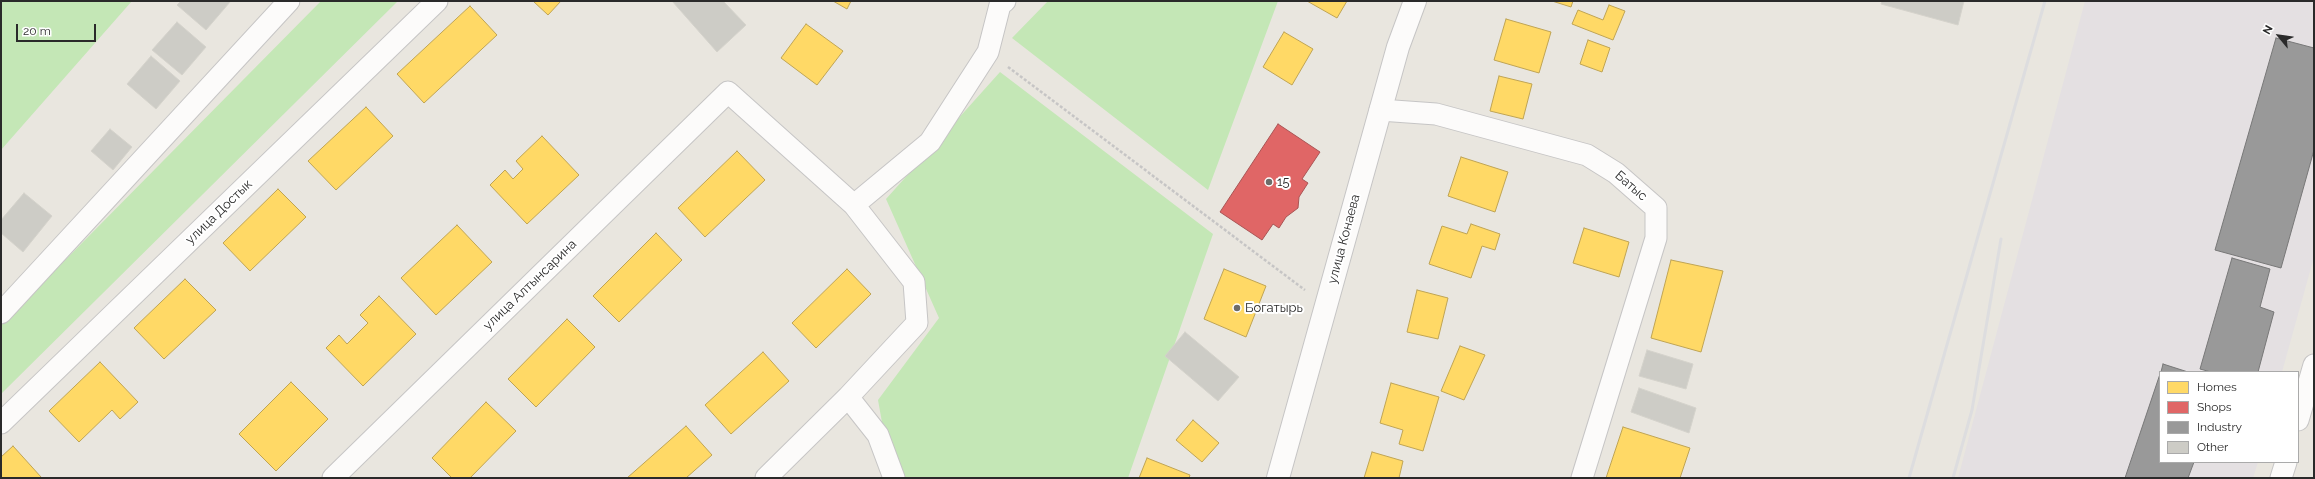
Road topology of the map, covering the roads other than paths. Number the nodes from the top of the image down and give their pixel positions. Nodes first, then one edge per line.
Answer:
1 (289, 1) edge
2 (437, 1) edge
3 (1415, 1) edge
4 (999, 2) edge
5 (1380, 110) junction
6 (854, 205) junction
7 (1, 313) edge
8 (2314, 365) edge
9 (848, 397) junction
10 (2299, 417) edge
11 (1, 423) edge
12 (2286, 463) edge
13 (333, 478) edge
14 (766, 478) edge
15 (894, 478) edge
16 (1278, 478) edge
17 (1582, 478) edge
18 (2281, 478) edge

1 - 7 street
2 - 11 street, улица Достык
3 - 5 main road, улица Конаева
4 - 6 street
5 - 16 main road, улица Конаева
5 - 17 street, Батыс
6 - 9 street
6 - 13 street, улица Алтынсарина
8 - 10 street
9 - 14 street
9 - 15 street
12 - 18 street

